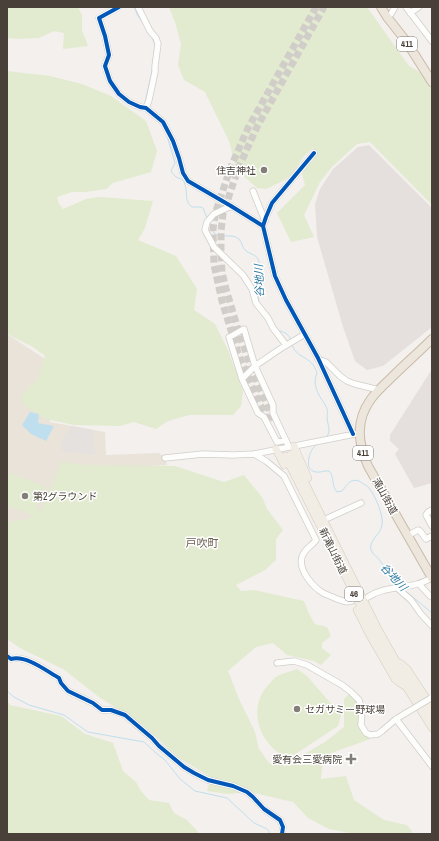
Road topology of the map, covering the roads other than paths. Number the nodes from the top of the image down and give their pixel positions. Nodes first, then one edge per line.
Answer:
1 (119, 7) edge
2 (138, 7) edge
3 (381, 7) edge
4 (396, 7) edge
5 (406, 7) edge
6 (419, 7) edge
7 (410, 14) junction
8 (387, 17) junction
9 (432, 41) edge
10 (432, 82) edge
11 (146, 108) junction
12 (314, 153) dead end
13 (253, 191) dead end
14 (231, 206) junction
15 (264, 223) junction
16 (305, 334) junction
17 (432, 338) edge
18 (286, 345) junction
19 (318, 358) junction
20 (255, 366) junction
21 (242, 379) junction
22 (379, 390) junction
23 (356, 434) junction
24 (286, 440) junction
25 (291, 446) junction
26 (276, 449) junction
27 (254, 454) junction
28 (166, 458) dead end
29 (360, 503) dead end
30 (432, 510) edge
31 (328, 518) junction
32 (432, 526) edge
33 (408, 536) junction
34 (432, 536) edge
35 (318, 538) junction
36 (432, 578) edge
37 (419, 584) junction
38 (397, 587) junction
39 (430, 596) dead end
40 (368, 598) junction
41 (352, 601) junction
42 (432, 626) edge
43 (379, 631) junction
44 (7, 656) edge
45 (396, 661) junction
46 (277, 663) dead end
47 (407, 687) junction
48 (432, 698) edge
49 (432, 707) edge
50 (432, 717) edge
51 (396, 719) junction
52 (432, 728) edge
53 (432, 766) edge
54 (282, 834) edge

1 - 11 street
2 - 11 street
3 - 8 highway, 411
4 - 8 street
5 - 7 street
6 - 7 street
7 - 9 street
8 - 10 highway, 411
11 - 14 street
12 - 15 street
13 - 15 street
14 - 15 street
14 - 18 street
15 - 16 street
16 - 18 street
16 - 19 street
17 - 22 highway, 滝山街道 / 411
18 - 20 street
19 - 22 street
19 - 23 street
20 - 21 street
20 - 21 street
20 - 24 street
21 - 24 street
22 - 23 highway, 滝山街道 / 411
23 - 25 street
23 - 33 highway, 滝山街道 / 411
24 - 25 street
25 - 26 street
25 - 31 main road, 46
26 - 27 street
26 - 35 main road, 46
27 - 28 street
27 - 35 street
29 - 31 street
30 - 32 street
31 - 40 main road, 46
33 - 34 street
33 - 36 highway, 滝山街道 / 411
35 - 41 main road, 46
35 - 41 street
36 - 37 street
37 - 38 street
37 - 39 street
38 - 40 street
38 - 42 street
40 - 43 main road, 46
41 - 47 main road, 46
43 - 45 main road, 新滝山街道 / 46
43 - 47 main road, 新滝山街道 / 46
44 - 54 street
45 - 49 main road, 46
45 - 50 main road, 新滝山街道 / 46
46 - 51 street
47 - 52 main road, 新滝山街道 / 46
48 - 51 street, bridge
51 - 53 street

